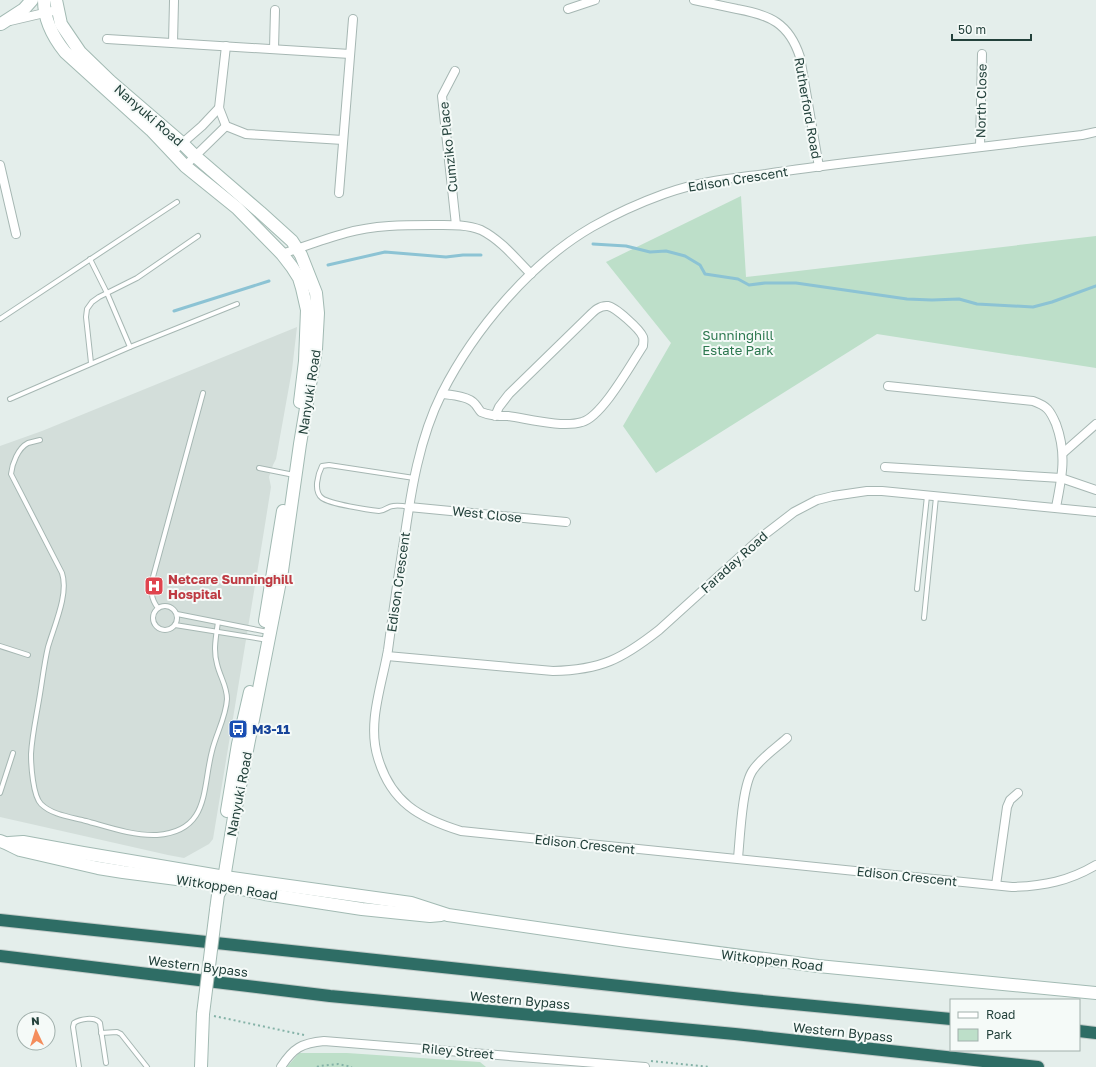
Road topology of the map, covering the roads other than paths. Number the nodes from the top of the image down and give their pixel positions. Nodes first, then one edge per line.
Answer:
1 (32, 0) edge
2 (44, 0) edge
3 (595, 0) edge
4 (694, 0) edge
5 (174, 1) edge
6 (53, 7) edge
7 (568, 9) dead end
8 (275, 10) dead end
9 (353, 19) dead end
10 (0, 24) edge
11 (107, 39) dead end
12 (173, 43) junction
13 (226, 46) junction
14 (274, 49) junction
15 (350, 54) junction
16 (982, 54) dead end
17 (455, 71) dead end
18 (219, 108) junction
19 (226, 126) junction
20 (1096, 132) edge
21 (343, 140) junction
22 (182, 143) junction
23 (980, 147) junction
24 (171, 152) junction
25 (195, 156) junction
26 (0, 165) edge
27 (185, 166) junction
28 (819, 167) junction
29 (339, 193) dead end
30 (177, 202) dead end
31 (456, 225) junction
32 (16, 234) dead end
33 (198, 236) dead end
34 (298, 249) junction
35 (282, 254) junction
36 (90, 259) junction
37 (531, 274) junction
38 (108, 293) junction
39 (237, 304) dead end
40 (0, 319) edge
41 (130, 347) junction
42 (91, 363) junction
43 (888, 386) dead end
44 (203, 394) dead end
45 (442, 394) junction
46 (10, 399) dead end
47 (495, 416) junction
48 (1096, 424) edge
49 (40, 440) dead end
50 (1063, 453) junction
51 (885, 467) dead end
52 (259, 468) dead end
53 (292, 475) junction
54 (414, 478) junction
55 (1061, 478) junction
56 (1096, 490) edge
57 (927, 495) junction
58 (936, 496) junction
59 (409, 506) junction
60 (1056, 507) junction
61 (1096, 512) edge
62 (566, 522) dead end
63 (917, 588) dead end
64 (158, 608) junction
65 (177, 614) junction
66 (924, 618) dead end
67 (218, 622) junction
68 (176, 625) junction
69 (217, 631) junction
70 (266, 635) junction
71 (0, 646) edge
72 (28, 655) dead end
73 (387, 656) junction
74 (788, 738) dead end
75 (12, 753) dead end
76 (2, 784) edge
77 (0, 793) edge
78 (1018, 793) dead end
79 (4, 842) edge
80 (738, 858) junction
81 (1096, 865) edge
82 (220, 883) junction
83 (996, 885) junction
84 (0, 920) edge
85 (0, 956) edge
86 (1096, 993) edge
87 (950, 1019) edge
88 (1080, 1031) edge
89 (1096, 1032) edge
90 (101, 1033) junction
91 (106, 1063) dead end
92 (79, 1067) edge
93 (147, 1067) edge
94 (201, 1067) edge
95 (281, 1067) edge
96 (645, 1067) edge
97 (1038, 1067) edge

1 - 10 main road
2 - 6 main road, Nanyuki Road
3 - 7 street
4 - 28 street, Rutherford Road
5 - 12 street
6 - 10 street
6 - 22 main road, Nanyuki Road
6 - 24 main road, Nanyuki Road
8 - 14 street
9 - 15 street
11 - 12 street
12 - 13 street
13 - 14 street
13 - 18 street
14 - 15 street
15 - 21 street
16 - 23 street, North Close
17 - 31 street, Cumziko Place
18 - 19 street
18 - 22 street
19 - 21 street
19 - 25 street
20 - 23 street, Edison Crescent
21 - 29 street
22 - 24 street
22 - 25 main road, Nanyuki Road
23 - 28 street, Edison Crescent
24 - 27 main road, Nanyuki Road
25 - 27 street
25 - 34 main road, Nanyuki Road
26 - 32 street
27 - 35 main road, Nanyuki Road
28 - 37 street, Edison Crescent
30 - 36 lane
31 - 34 street
31 - 37 street
33 - 38 lane
34 - 35 street
34 - 53 main road, Nanyuki Road
35 - 53 main road, Nanyuki Road
36 - 38 lane
36 - 40 lane
37 - 45 street, Edison Crescent
38 - 41 lane
38 - 42 lane
39 - 41 lane
41 - 42 lane
42 - 46 lane
43 - 50 street
44 - 64 lane
45 - 47 street
45 - 54 street, Edison Crescent
47 - 47 street
48 - 50 street
49 - 69 lane
50 - 55 street
51 - 55 street
52 - 53 lane
53 - 70 main road, Nanyuki Road
54 - 59 street, Edison Crescent
54 - 59 lane
55 - 56 street
55 - 60 street
57 - 58 street, Faraday Road
57 - 63 lane
57 - 73 street, Faraday Road
58 - 60 street, Faraday Road
58 - 66 lane
59 - 62 street, West Close
59 - 73 street, Edison Crescent
60 - 61 street, Faraday Road
64 - 65 lane
64 - 68 lane
65 - 67 lane
65 - 68 lane
67 - 69 lane
67 - 70 lane
68 - 69 lane
69 - 70 lane
70 - 82 main road, Nanyuki Road
71 - 72 lane
73 - 80 street, Edison Crescent
74 - 80 street
75 - 76 lane
76 - 77 lane
78 - 83 street
79 - 82 main road, Witkoppen Road
80 - 83 street, Edison Crescent
81 - 83 street, Edison Crescent
82 - 86 main road, Witkoppen Road
82 - 94 main road, Nanyuki Road, bridge
84 - 87 highway, Western Bypass
85 - 97 highway, Western Bypass
88 - 89 highway
90 - 91 lane
90 - 92 lane
90 - 93 lane
95 - 96 street, Riley Street

